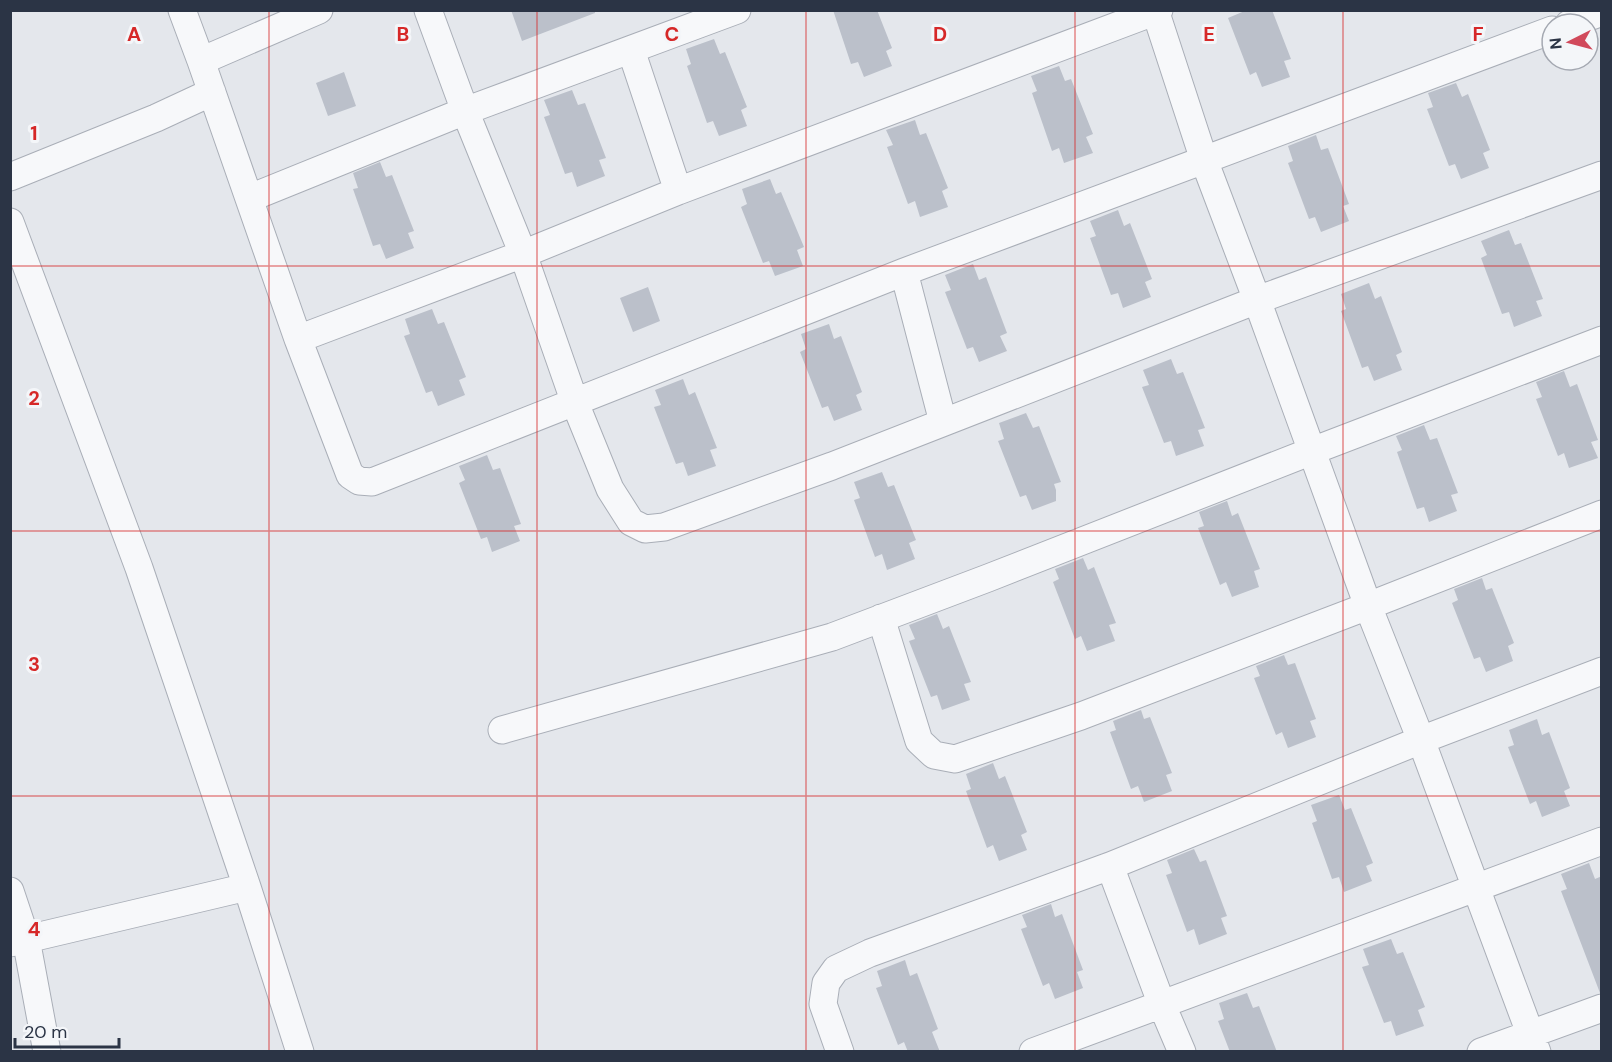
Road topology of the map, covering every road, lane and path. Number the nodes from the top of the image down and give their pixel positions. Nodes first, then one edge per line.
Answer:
1 (182, 10) edge
2 (319, 10) edge
3 (428, 10) edge
4 (737, 10) edge
5 (1157, 11) edge
6 (1540, 34) edge
7 (631, 50) junction
8 (201, 61) junction
9 (212, 92) junction
10 (465, 111) junction
11 (1204, 160) junction
12 (1602, 175) edge
13 (10, 177) edge
14 (678, 191) junction
15 (250, 198) junction
16 (10, 222) edge
17 (523, 254) junction
18 (904, 272) junction
19 (1257, 300) junction
20 (298, 339) junction
21 (1602, 340) edge
22 (575, 403) junction
23 (943, 422) junction
24 (1312, 451) junction
25 (1602, 514) edge
26 (1368, 606) junction
27 (881, 618) junction
28 (1602, 671) edge
29 (502, 730) dead end
30 (1421, 740) junction
31 (1602, 841) edge
32 (1110, 866) junction
33 (247, 887) junction
34 (1475, 889) junction
35 (10, 891) edge
36 (18, 941) edge
37 (1162, 1005) junction
38 (1602, 1008) edge
39 (1534, 1043) edge
40 (47, 1052) edge
41 (300, 1052) edge
42 (840, 1052) edge
43 (1033, 1052) edge
44 (1182, 1052) edge
45 (1481, 1052) edge

1 - 8 street
2 - 8 street
3 - 10 street
4 - 7 street
5 - 11 street
5 - 14 street
6 - 11 street
7 - 10 street
7 - 14 street
8 - 9 street
9 - 13 street
9 - 15 street
10 - 15 street
10 - 17 street
11 - 18 street
11 - 19 street
12 - 19 street
14 - 17 street
15 - 20 street
16 - 33 street
17 - 20 street
17 - 22 street
18 - 22 street
18 - 23 street
19 - 23 street
19 - 24 street
20 - 22 street
21 - 24 street
22 - 23 street
24 - 26 street
24 - 27 street
25 - 26 street
26 - 27 street
26 - 30 street
27 - 29 street
28 - 30 street
30 - 32 street
30 - 34 street
31 - 34 street
32 - 37 street
32 - 42 street
33 - 36 street
33 - 41 street
34 - 37 street
34 - 39 street
35 - 36 street
36 - 40 street
37 - 43 street
37 - 44 street
38 - 39 street
39 - 45 street

